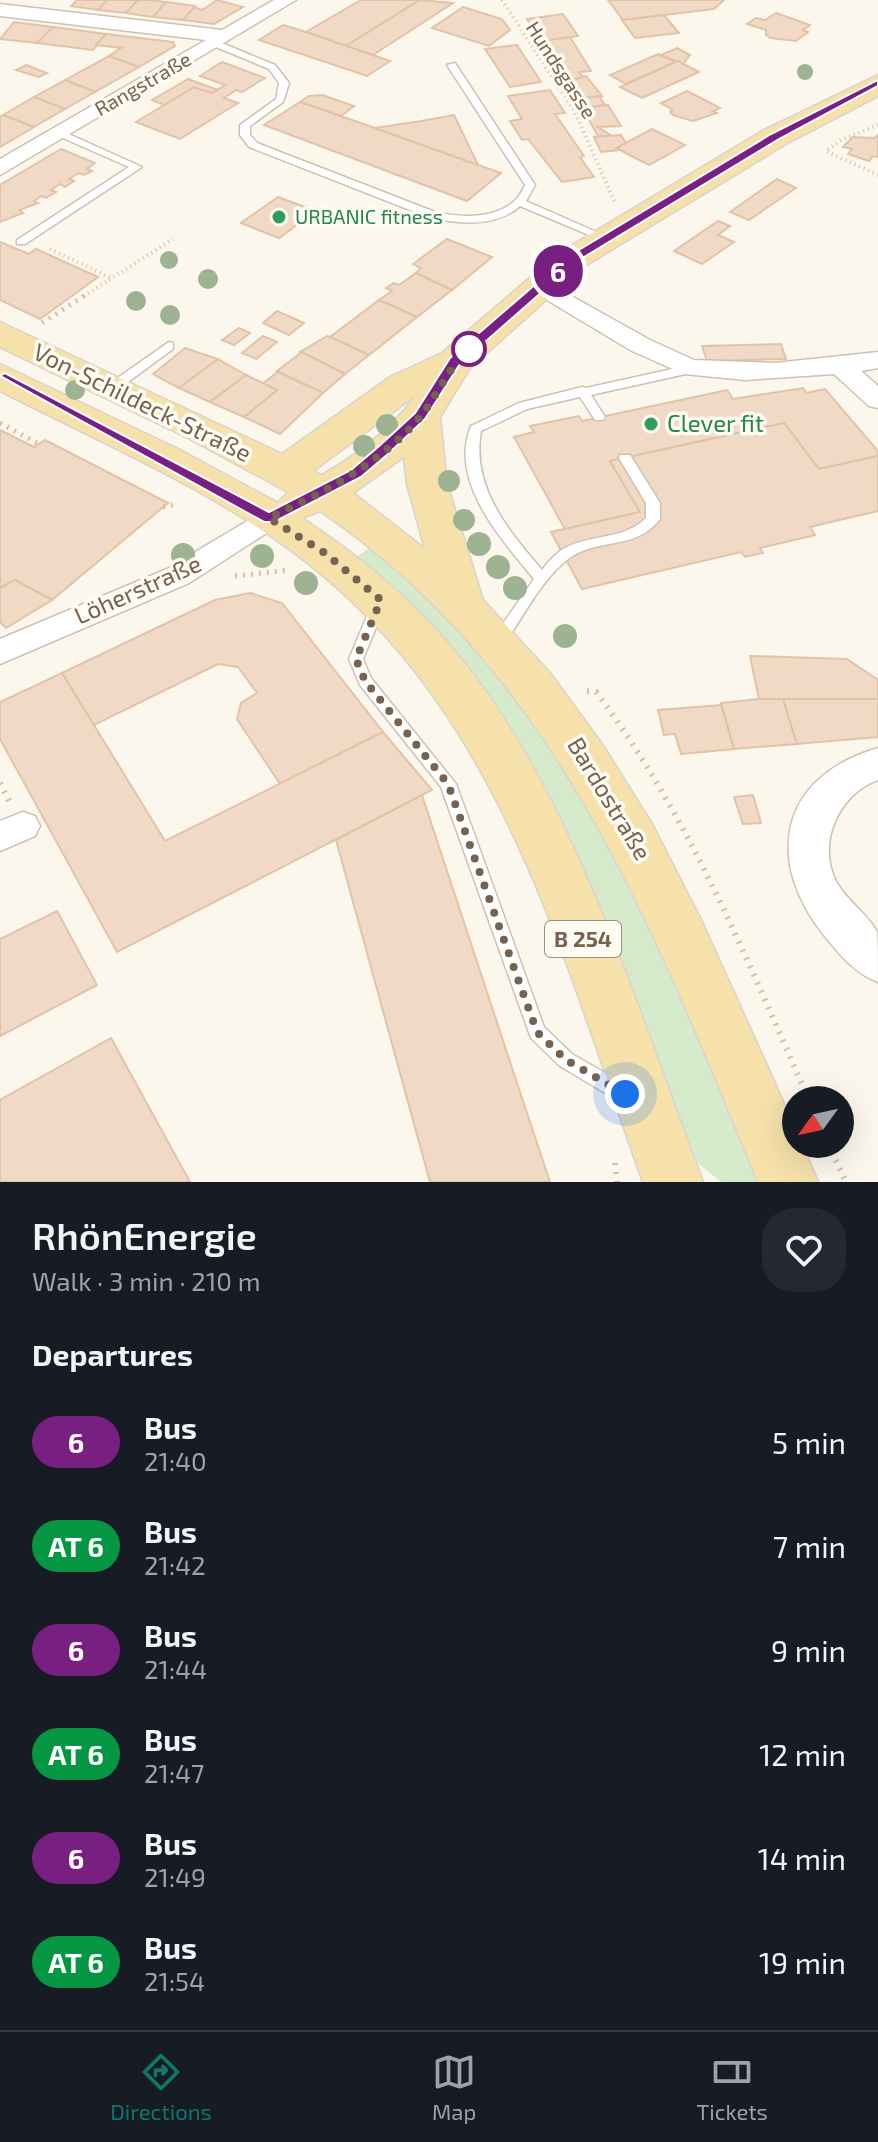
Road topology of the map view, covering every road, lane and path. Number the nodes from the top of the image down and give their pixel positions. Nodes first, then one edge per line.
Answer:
1 (287, 0) edge
2 (502, 0) edge
3 (0, 10) edge
4 (219, 40) junction
5 (452, 65) dead end
6 (878, 84) edge
7 (878, 125) edge
8 (59, 133) junction
9 (837, 142) junction
10 (845, 144) dead end
11 (0, 168) edge
12 (878, 175) edge
13 (613, 200) dead end
14 (520, 202) junction
15 (605, 238) junction
16 (173, 239) dead end
17 (21, 242) joint
18 (111, 278) junction
19 (541, 286) junction
20 (36, 327) dead end
21 (0, 333) edge
22 (169, 346) dead end
23 (878, 360) edge
24 (455, 361) junction
25 (840, 366) junction
26 (695, 368) junction
27 (0, 376) edge
28 (113, 387) junction
29 (582, 391) junction
30 (878, 400) edge
31 (420, 416) junction
32 (599, 417) dead end
33 (0, 423) edge
34 (39, 444) dead end
35 (625, 458) dead end
36 (283, 473) junction
37 (322, 493) junction
38 (177, 504) dead end
39 (163, 507) dead end
40 (269, 518) junction
41 (286, 572) dead end
42 (226, 576) dead end
43 (541, 578) junction
44 (381, 600) junction
45 (480, 624) junction
46 (0, 652) edge
47 (878, 764) edge
48 (878, 962) edge
49 (644, 1104) junction
50 (835, 1158) edge
51 (673, 1182) edge
52 (788, 1182) edge
53 (846, 1182) edge

1 - 4 street, Rangstraße
2 - 13 path, Hundsgasse
3 - 4 street
4 - 8 street, Rangstraße
4 - 14 lane
5 - 14 lane
6 - 15 main road
7 - 9 path
8 - 11 street, Rangstraße
8 - 17 lane
9 - 10 path
9 - 12 path
14 - 15 lane
15 - 19 main road
16 - 18 path
17 - 18 path
18 - 20 path
19 - 24 main road
19 - 26 street
21 - 28 main road, Von-Schildeck-Straße
22 - 28 lane
23 - 25 street
24 - 31 main road
24 - 36 main road
25 - 26 street
25 - 30 street
26 - 29 lane
27 - 40 main road, Von-Schildeck-Straße
28 - 36 main road, Von-Schildeck-Straße
29 - 32 lane
29 - 43 lane
31 - 37 main road
31 - 45 main road
33 - 34 path
35 - 43 lane
36 - 37 main road, Von-Schildeck-Straße
36 - 40 main road
37 - 40 main road
37 - 45 main road, Bardostraße
38 - 39 path
40 - 44 main road, B 254
40 - 46 street, Löherstraße
41 - 42 path
43 - 45 lane
44 - 49 main road, B 254
44 - 49 lane
45 - 52 main road, Bardostraße
47 - 48 street
49 - 51 main road, B 254
50 - 53 path

